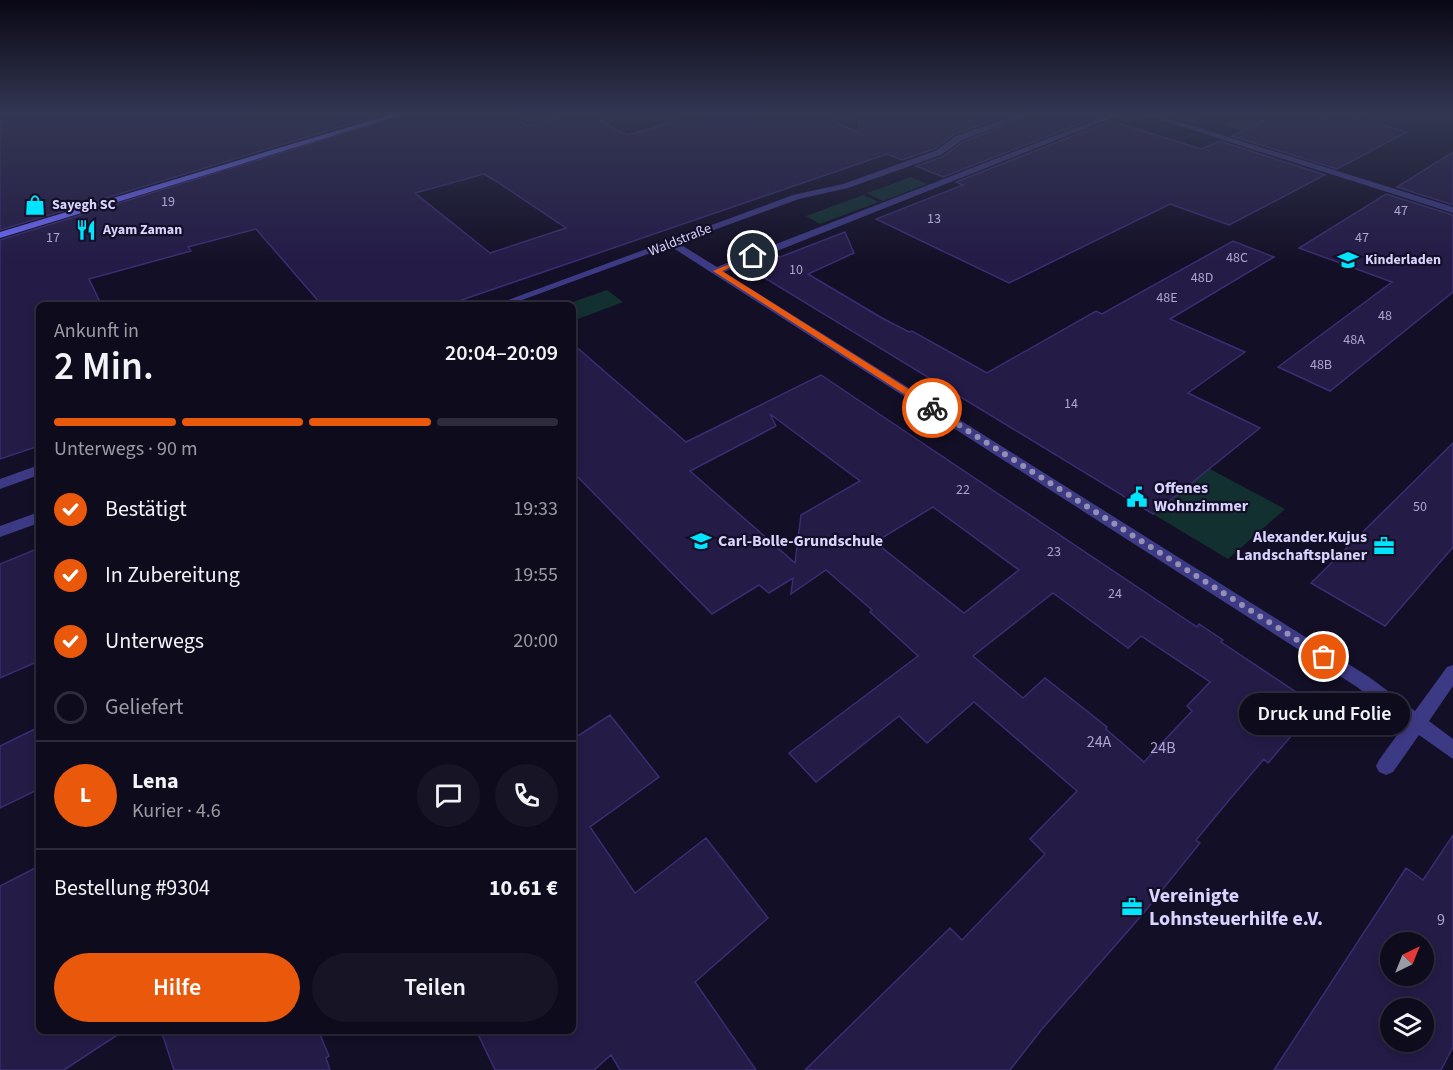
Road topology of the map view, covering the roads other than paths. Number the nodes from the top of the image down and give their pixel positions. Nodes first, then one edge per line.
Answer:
1 (236, 164) edge
2 (906, 164) edge
3 (991, 164) edge
4 (1305, 164) edge
5 (1453, 210) edge
6 (0, 235) edge
7 (673, 244) junction
8 (717, 271) junction
9 (508, 302) edge
10 (36, 471) edge
11 (0, 484) edge
12 (36, 518) edge
13 (0, 532) edge
14 (1453, 672) edge
15 (1416, 722) junction
16 (1453, 750) edge
17 (1386, 766) dead end

1 - 6 main road
2 - 7 street, Waldstraße
3 - 8 street
4 - 5 street
7 - 8 street
7 - 9 street, Waldstraße
8 - 15 street
10 - 11 street
12 - 13 street
14 - 15 street
15 - 16 street
15 - 17 street

